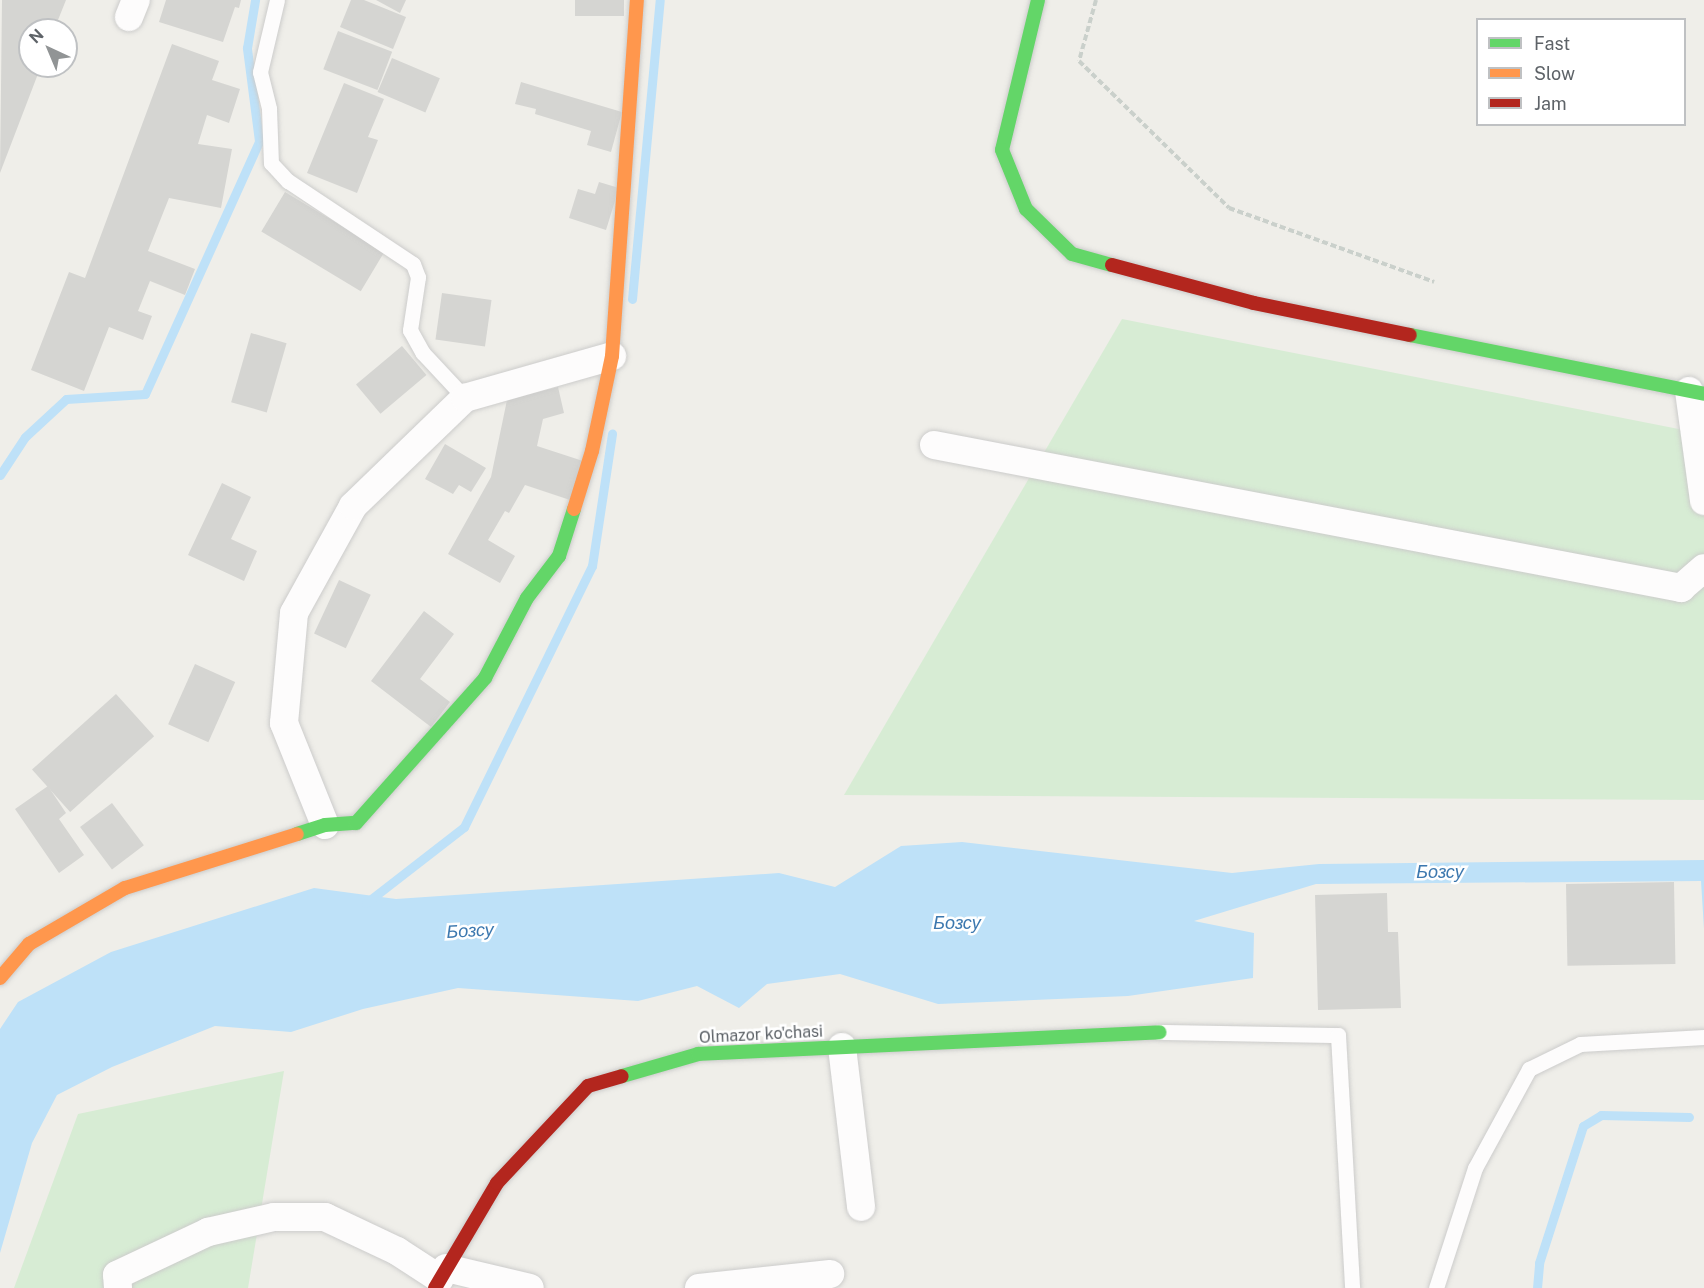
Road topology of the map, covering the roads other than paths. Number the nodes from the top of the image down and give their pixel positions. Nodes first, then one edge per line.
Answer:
1 (277, 0) edge
2 (637, 0) edge
3 (1038, 0) edge
4 (612, 356) junction
5 (1697, 392) edge
6 (465, 398) junction
7 (934, 445) dead end
8 (1704, 501) edge
9 (1704, 568) edge
10 (325, 825) junction
11 (0, 978) edge
12 (1159, 1032) joint
13 (1704, 1037) edge
14 (842, 1047) junction
15 (861, 1207) dead end
16 (830, 1274) dead end
17 (440, 1278) edge
18 (118, 1288) edge
19 (530, 1288) edge
20 (699, 1288) edge
21 (1352, 1288) edge
22 (1436, 1288) edge

1 - 6 lane
2 - 4 street
3 - 5 street
4 - 6 street
4 - 10 street
5 - 8 street
6 - 10 street
7 - 9 street
10 - 11 street
12 - 14 street, Olmazor ko'chasi
12 - 21 lane
13 - 22 lane
14 - 15 street
14 - 17 street, Olmazor ko'chasi
16 - 20 street
17 - 18 street
17 - 19 street

